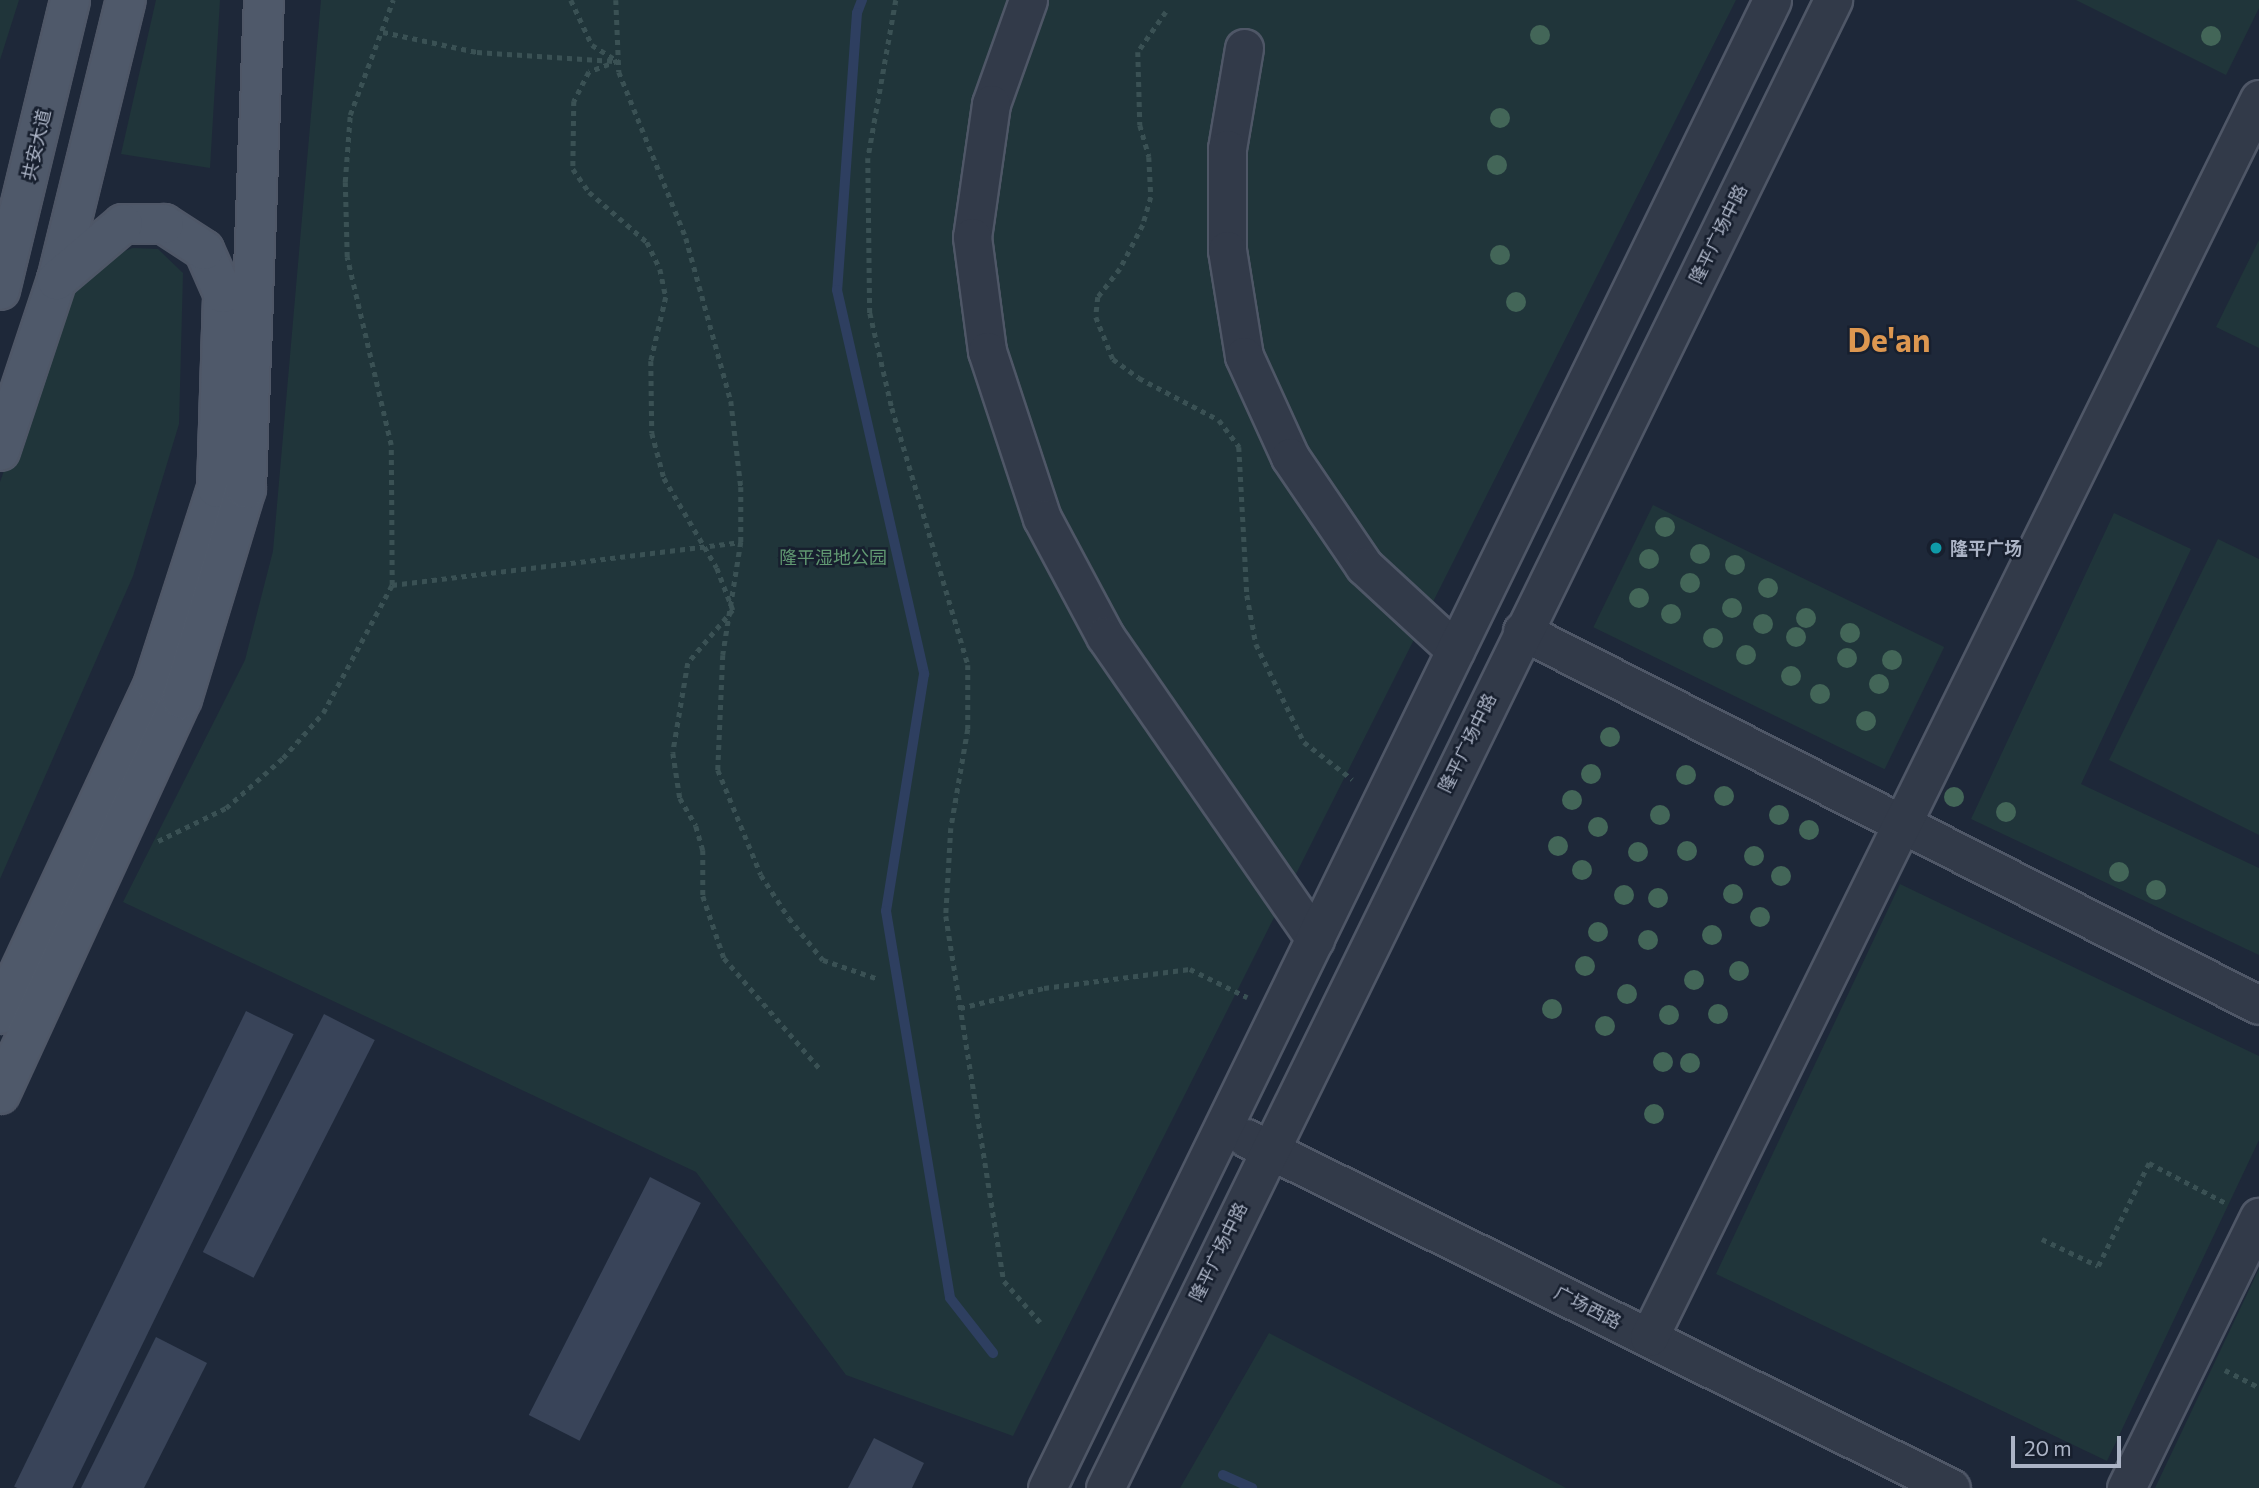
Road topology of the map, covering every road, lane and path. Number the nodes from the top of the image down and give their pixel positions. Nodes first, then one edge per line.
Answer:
1 (69, 0) edge
2 (126, 0) edge
3 (264, 0) edge
4 (393, 0) edge
5 (571, 0) edge
6 (615, 0) edge
7 (896, 0) edge
8 (1028, 0) edge
9 (1772, 0) edge
10 (1833, 0) edge
11 (1166, 12) dead end
12 (383, 32) junction
13 (1244, 48) dead end
14 (618, 61) junction
15 (2259, 99) edge
16 (3, 269) edge
17 (57, 280) junction
18 (0, 451) edge
19 (741, 542) junction
20 (704, 547) junction
21 (391, 585) junction
22 (733, 610) junction
23 (1522, 631) junction
24 (1455, 650) junction
25 (1381, 803) junction
26 (1902, 823) junction
27 (104, 868) junction
28 (1315, 939) junction
29 (876, 978) dead end
30 (2259, 1004) edge
31 (960, 1008) junction
32 (1279, 1013) junction
33 (0, 1014) edge
34 (820, 1069) dead end
35 (0, 1094) edge
36 (1223, 1127) junction
37 (1268, 1147) junction
38 (2259, 1218) edge
39 (2042, 1239) dead end
40 (1040, 1322) dead end
41 (1649, 1337) junction
42 (1047, 1488) edge
43 (1106, 1488) edge
44 (1951, 1488) edge
45 (2126, 1488) edge

1 - 16 main road, 共安大道
2 - 17 main road
3 - 27 main road
4 - 12 path
5 - 14 path
6 - 14 path
7 - 31 path
8 - 28 street
9 - 24 street
10 - 23 street, 隆平广场中路
11 - 25 path
12 - 14 path
12 - 21 path
13 - 24 street
14 - 19 path
14 - 20 path
15 - 26 street
17 - 18 main road
17 - 33 main road
19 - 20 path
19 - 22 path
20 - 21 path
20 - 22 path
21 - 27 path
22 - 29 path
22 - 34 path
23 - 26 street
23 - 37 street, 隆平广场中路
24 - 25 street
25 - 28 street
26 - 30 street
26 - 41 street
27 - 35 main road
28 - 32 street
31 - 32 path
31 - 40 path
32 - 36 street
36 - 37 street, 广场西路
36 - 42 street
37 - 41 street, 广场西路
37 - 43 street, 隆平广场中路
38 - 39 path
38 - 45 street
41 - 44 street, 广场西路

